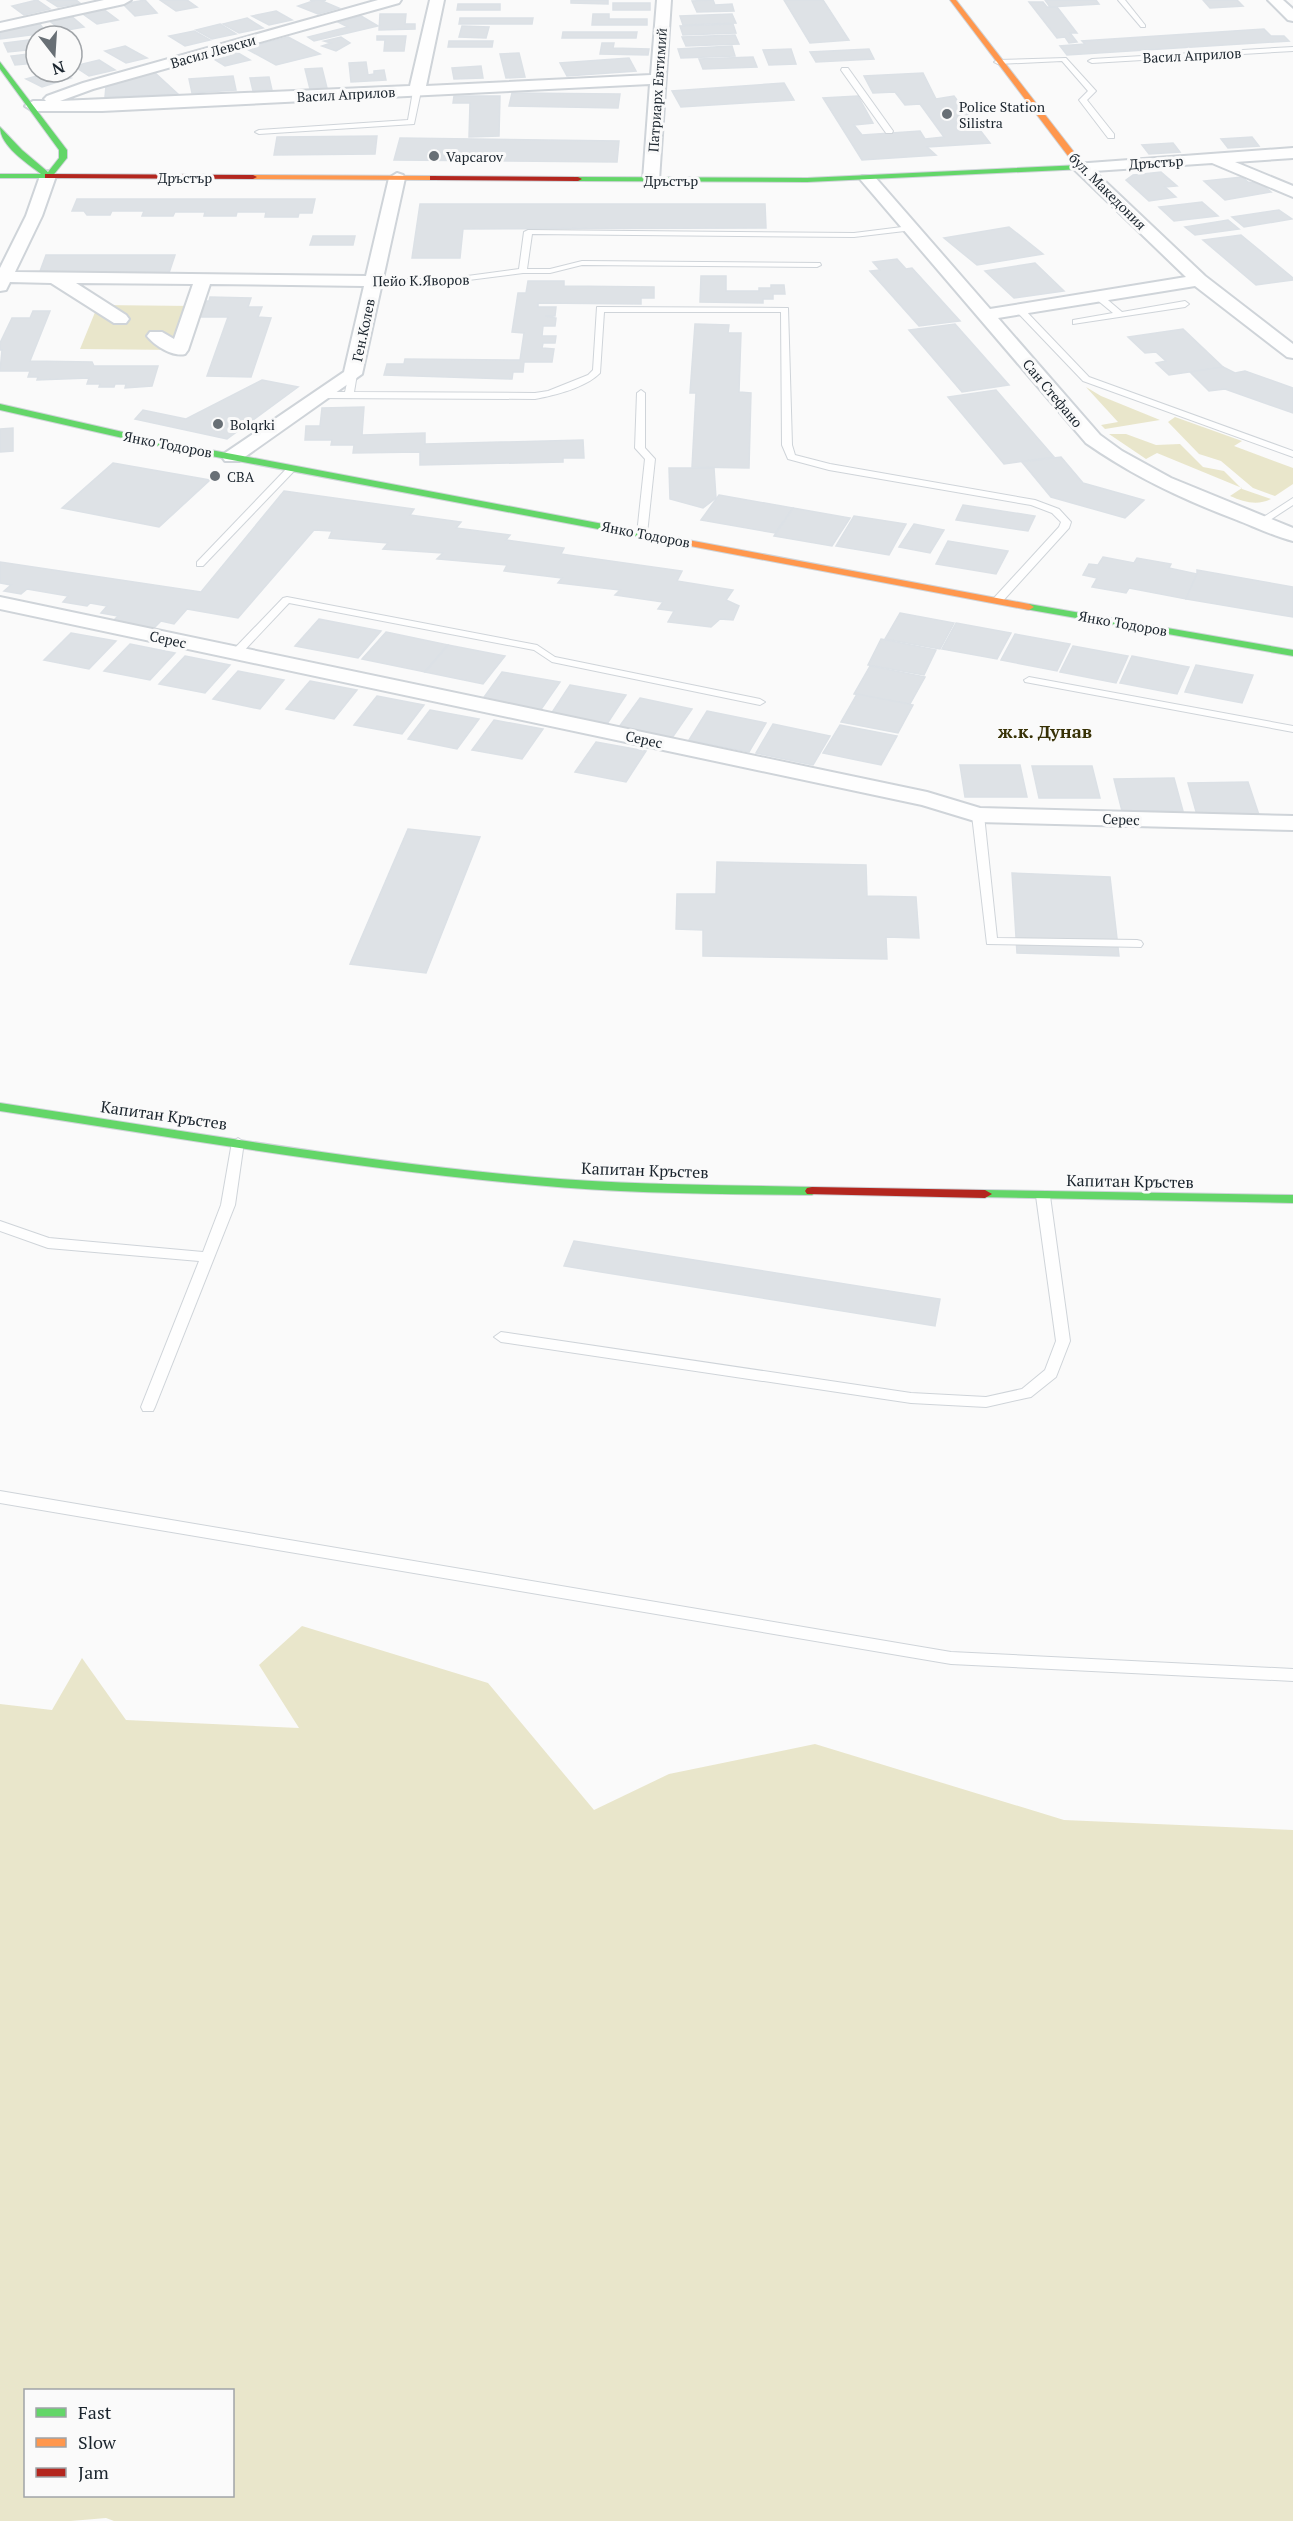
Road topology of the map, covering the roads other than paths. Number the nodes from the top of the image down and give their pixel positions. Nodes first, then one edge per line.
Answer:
1 (124, 0) edge
2 (346, 0) edge
3 (394, 0) edge
4 (437, 0) edge
5 (664, 0) edge
6 (953, 0) edge
7 (1121, 0) edge
8 (360, 9) junction
9 (1143, 26) dead end
10 (0, 27) edge
11 (1293, 49) edge
12 (1092, 61) dead end
13 (999, 62) junction
14 (0, 64) edge
15 (845, 70) dead end
16 (658, 79) junction
17 (417, 91) junction
18 (33, 106) junction
19 (0, 129) edge
20 (889, 131) dead end
21 (259, 132) dead end
22 (1112, 136) dead end
23 (19, 152) junction
24 (1293, 153) edge
25 (1213, 158) junction
26 (1081, 167) junction
27 (0, 174) edge
28 (48, 176) junction
29 (397, 178) junction
30 (868, 179) junction
31 (651, 180) junction
32 (1293, 192) edge
33 (910, 228) junction
34 (817, 265) dead end
35 (524, 271) junction
36 (55, 278) junction
37 (203, 280) junction
38 (1199, 280) junction
39 (374, 281) junction
40 (2, 282) edge
41 (1099, 297) junction
42 (1185, 304) dead end
43 (1020, 310) junction
44 (987, 315) junction
45 (1120, 315) junction
46 (120, 319) dead end
47 (1076, 322) dead end
48 (156, 336) dead end
49 (1293, 353) edge
50 (353, 374) junction
51 (641, 393) dead end
52 (321, 394) junction
53 (349, 395) junction
54 (0, 407) edge
55 (1293, 454) edge
56 (232, 457) junction
57 (292, 468) junction
58 (1293, 501) edge
59 (1261, 522) junction
60 (642, 534) junction
61 (1293, 535) edge
62 (200, 564) dead end
63 (997, 601) junction
64 (0, 603) edge
65 (236, 653) junction
66 (1293, 653) edge
67 (1029, 680) dead end
68 (760, 702) dead end
69 (1293, 729) edge
70 (978, 815) junction
71 (1293, 823) edge
72 (1137, 945) dead end
73 (0, 1107) edge
74 (238, 1142) junction
75 (1043, 1196) junction
76 (1293, 1199) edge
77 (0, 1226) edge
78 (207, 1257) junction
79 (501, 1336) dead end
80 (148, 1407) dead end
81 (0, 1497) edge
82 (1293, 1675) edge

1 - 10 street
2 - 8 street
3 - 8 street, Васил Левски
4 - 17 street
5 - 16 street, Патриарх Евтимий
6 - 13 street, бул. Македония
7 - 9 lane
8 - 18 street, Васил Левски
11 - 12 lane, Васил Априлов
13 - 22 lane
13 - 26 street, бул. Македония
14 - 18 street
15 - 20 lane
16 - 17 street, Васил Априлов
16 - 31 street, Патриарх Евтимий
17 - 18 street, Васил Априлов
17 - 21 lane
18 - 28 street
19 - 23 street
23 - 27 street
23 - 28 street
24 - 25 street, Дръстър
25 - 26 street, Дръстър
25 - 32 street
26 - 30 street, Дръстър
26 - 38 street, бул. Македония
27 - 28 street, Дръстър
28 - 29 street, Дръстър
28 - 40 street
29 - 31 street, Дръстър
29 - 39 street, Ген.Колев
30 - 31 street, Дръстър
30 - 33 street, Сан Стефано
33 - 35 lane
33 - 44 street, Сан Стефано
34 - 35 lane, Пейо К.Яворов
35 - 39 lane, Пейо К.Яворов
36 - 37 street, Пейо К.Яворов
36 - 40 street, Пейо К.Яворов
36 - 46 street
37 - 39 street, Пейо К.Яворов
37 - 48 street
38 - 41 street
38 - 49 street, бул. Македония
39 - 50 street, Ген.Колев
41 - 43 street
41 - 45 lane
42 - 45 lane
43 - 44 street
43 - 55 lane
44 - 59 street, Сан Стефано
45 - 47 lane
50 - 52 street, Ген.Колев
50 - 53 lane
51 - 60 lane
52 - 53 lane
52 - 56 street, Ген.Колев
53 - 63 lane
54 - 56 street, Янко Тодоров
56 - 57 street, Янко Тодоров
57 - 60 street, Янко Тодоров
57 - 62 lane
58 - 59 lane
59 - 61 street, Сан Стефано
60 - 63 street, Янко Тодоров
63 - 66 street, Янко Тодоров
64 - 65 street, Серес
65 - 68 lane
65 - 70 street, Серес
67 - 69 lane
70 - 71 street, Серес
70 - 72 lane
73 - 74 street, Капитан Кръстев
74 - 75 street, Капитан Кръстев
74 - 78 lane
75 - 76 street, Капитан Кръстев
75 - 79 lane
77 - 78 lane
78 - 80 lane
81 - 82 lane

